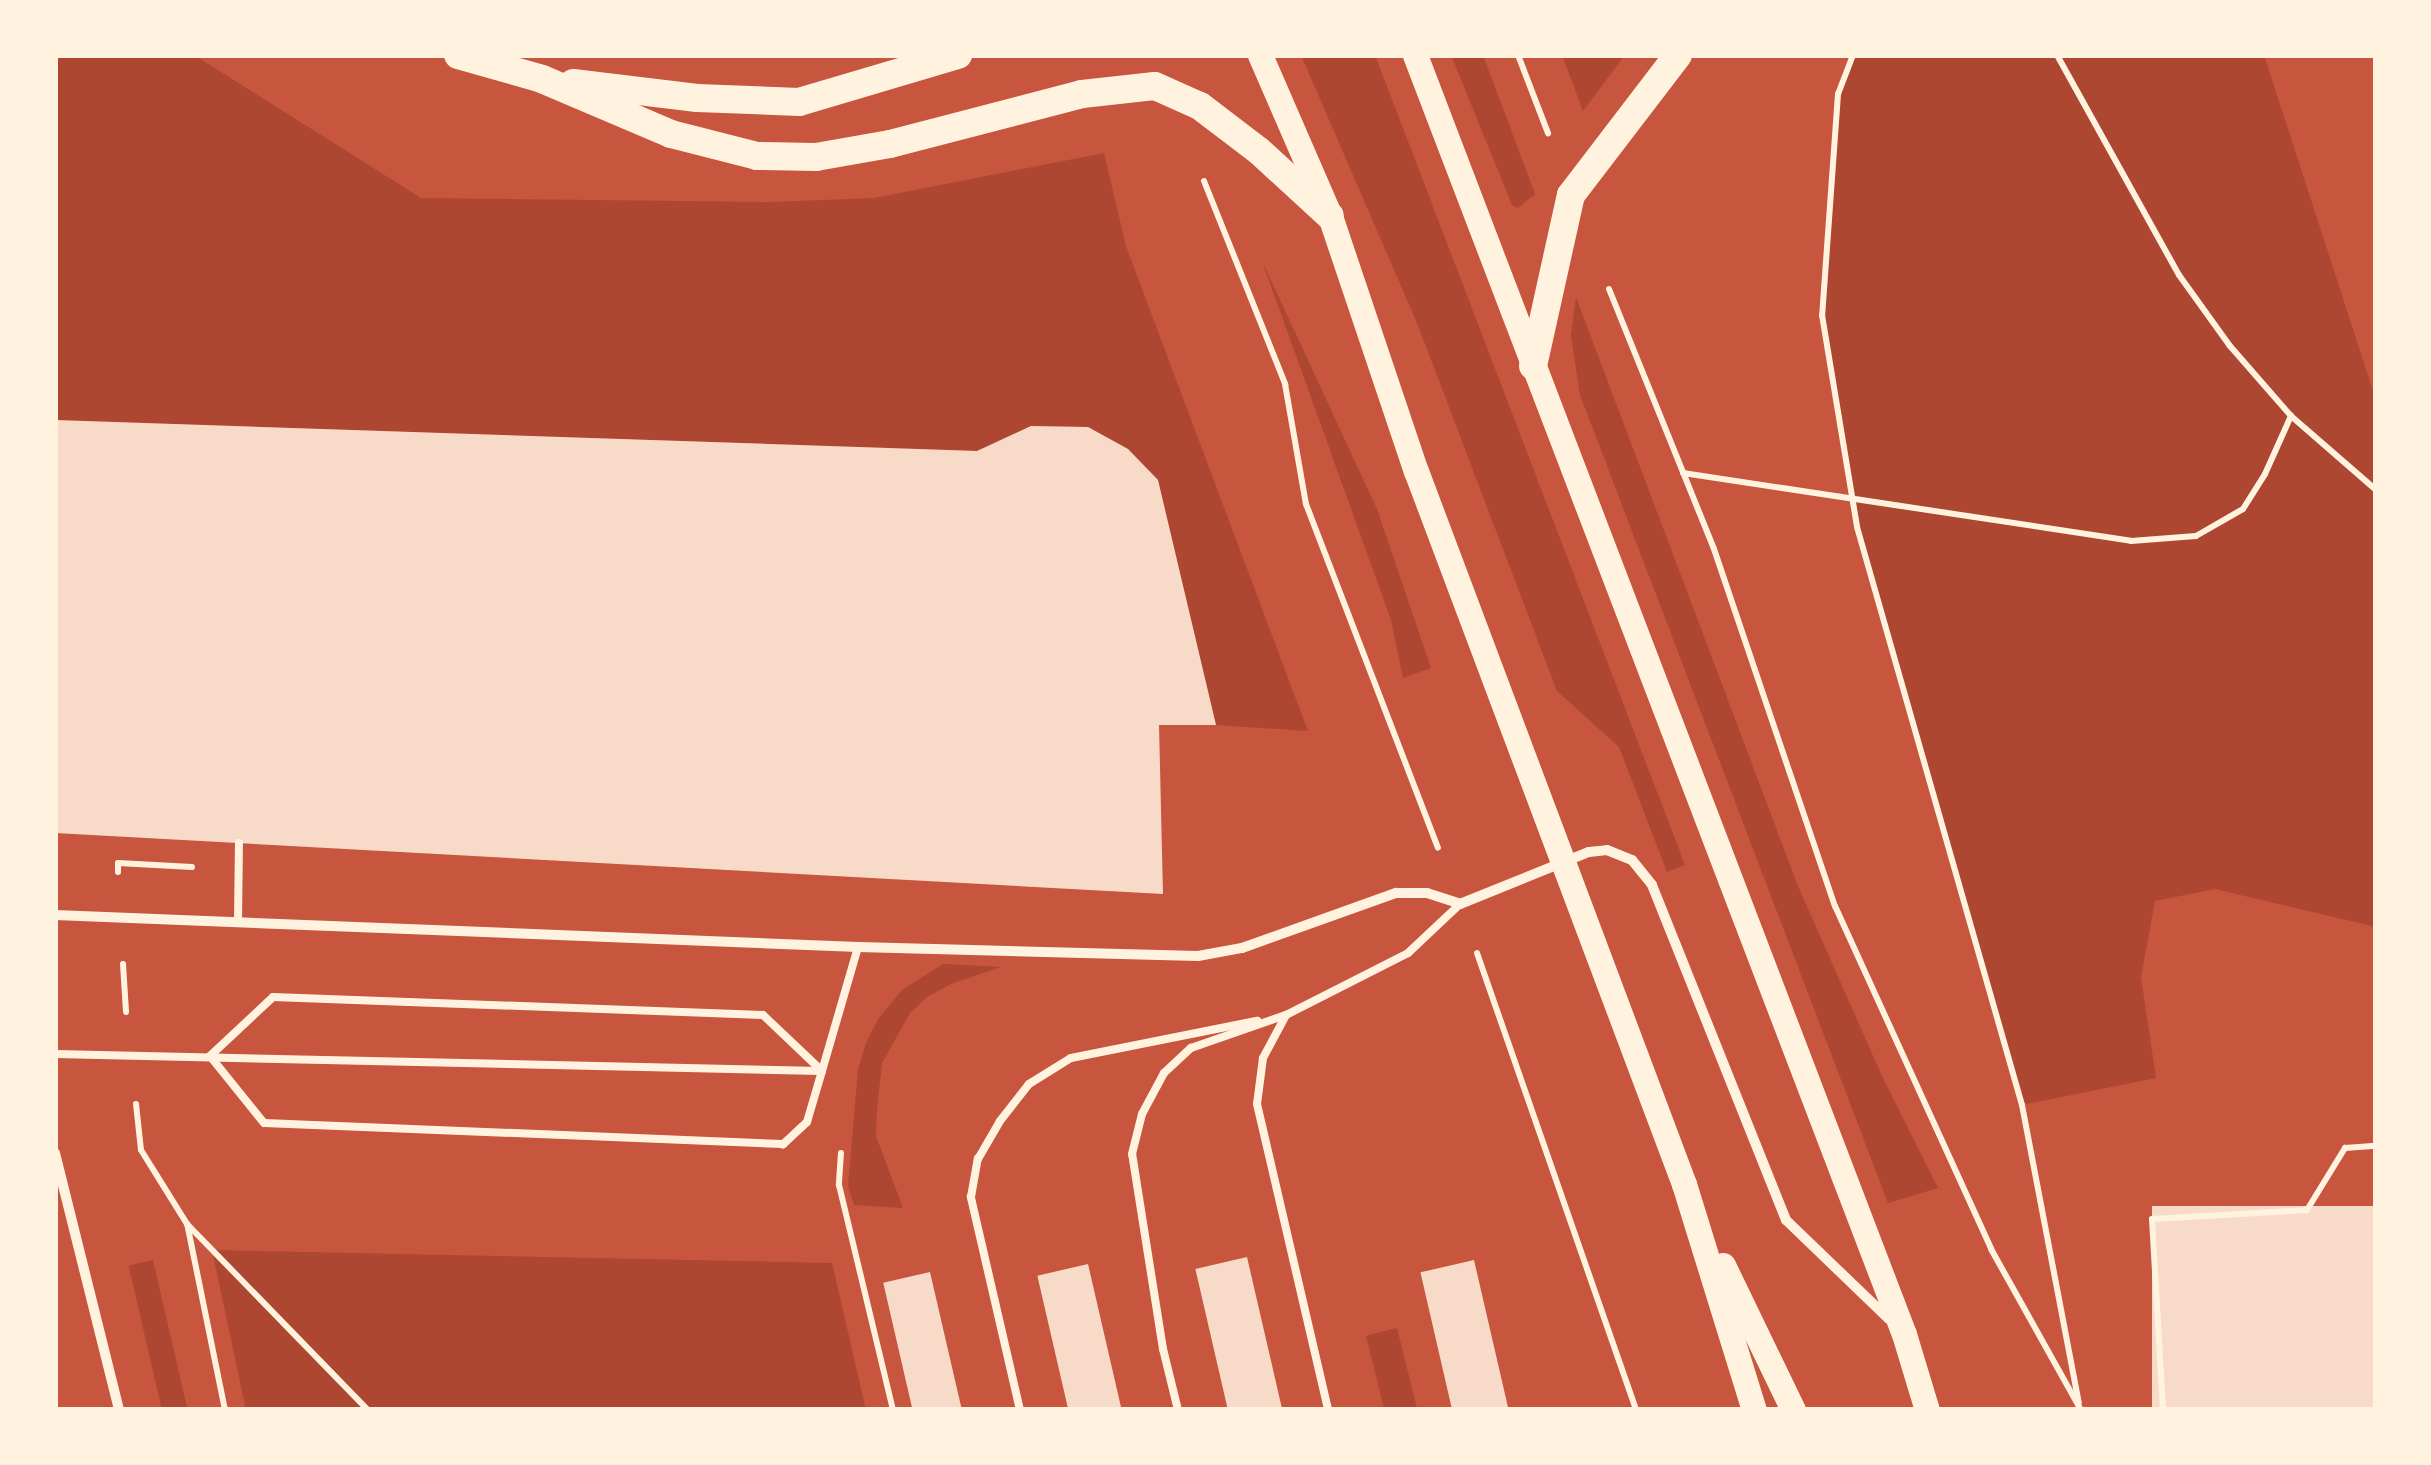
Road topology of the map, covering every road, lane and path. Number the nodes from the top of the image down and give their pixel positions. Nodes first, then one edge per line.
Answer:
1 (458, 55) edge
2 (958, 55) edge
3 (1260, 55) edge
4 (1416, 55) edge
5 (1518, 55) edge
6 (1678, 55) edge
7 (1853, 55) edge
8 (2057, 55) edge
9 (542, 79) junction
10 (1201, 174) dead end
11 (1571, 195) junction
12 (1330, 216) junction
13 (1608, 288) dead end
14 (1532, 366) junction
15 (2291, 416) junction
16 (1683, 473) junction
17 (2376, 490) edge
18 (1853, 496) junction
19 (239, 843) dead end
20 (1562, 863) junction
21 (1460, 904) junction
22 (55, 915) edge
23 (238, 920) junction
24 (858, 948) junction
25 (1286, 1016) junction
26 (55, 1054) edge
27 (210, 1056) junction
28 (822, 1071) junction
29 (842, 1146) dead end
30 (2376, 1146) edge
31 (55, 1153) edge
32 (1684, 1184) junction
33 (1904, 1334) junction
34 (119, 1410) edge
35 (226, 1410) edge
36 (368, 1410) edge
37 (893, 1410) edge
38 (1020, 1410) edge
39 (1178, 1410) edge
40 (1328, 1410) edge
41 (1636, 1410) edge
42 (1754, 1410) edge
43 (1793, 1410) edge
44 (1927, 1410) edge
45 (2080, 1410) edge
46 (2163, 1410) edge

1 - 9 highway
2 - 9 highway
3 - 12 main road
4 - 14 main road
5 - 11 path
6 - 11 highway
7 - 18 path
8 - 15 path
9 - 12 highway
10 - 21 path
11 - 14 highway
12 - 20 main road
13 - 16 path
14 - 33 main road
15 - 17 path
15 - 18 path
16 - 18 path
16 - 45 path
18 - 45 path
19 - 23 lane
20 - 21 street
20 - 32 main road
20 - 33 street
21 - 24 street
21 - 25 lane
21 - 41 path
22 - 23 street
23 - 24 street
24 - 28 lane
25 - 38 lane
25 - 39 lane
25 - 40 lane
26 - 27 lane
27 - 28 lane
27 - 28 lane
27 - 28 lane
29 - 37 path
30 - 46 path
31 - 34 street
32 - 42 main road
32 - 43 main road
33 - 44 main road
35 - 36 path

